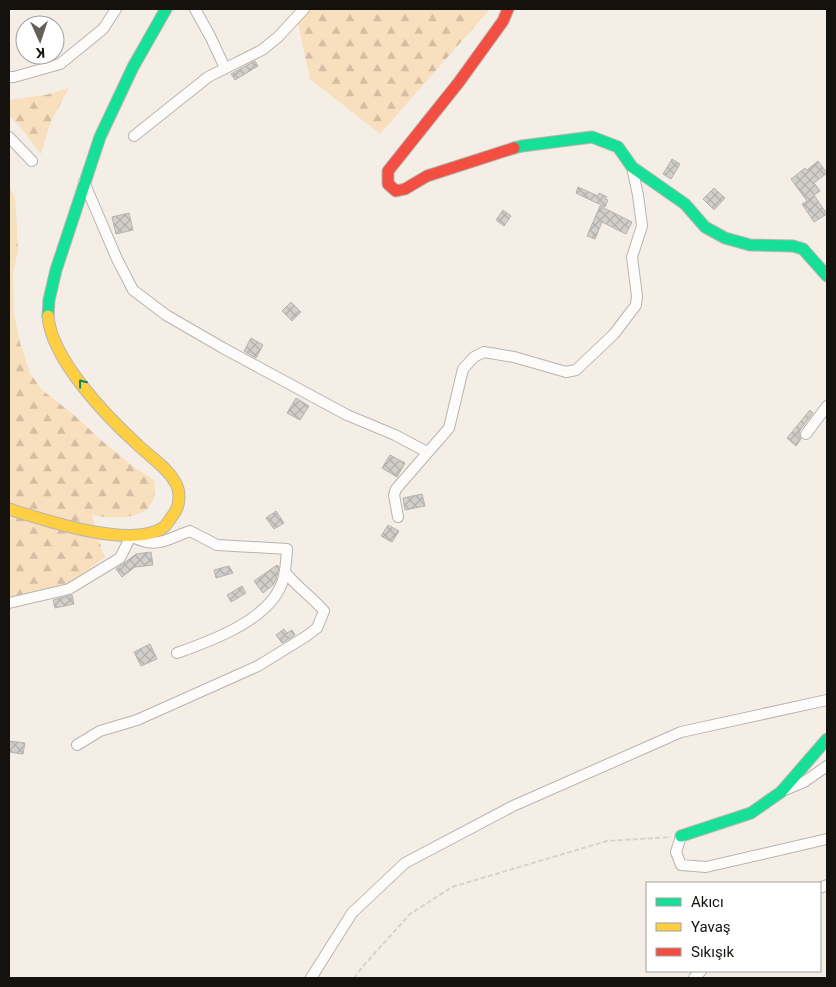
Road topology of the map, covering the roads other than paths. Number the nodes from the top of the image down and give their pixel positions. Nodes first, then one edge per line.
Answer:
1 (116, 9) edge
2 (158, 9) edge
3 (166, 9) edge
4 (195, 9) edge
5 (304, 9) edge
6 (508, 9) edge
7 (225, 68) junction
8 (9, 77) edge
9 (134, 136) dead end
10 (9, 137) edge
11 (32, 161) dead end
12 (632, 167) junction
13 (84, 182) junction
14 (827, 276) edge
15 (827, 406) edge
16 (806, 434) dead end
17 (428, 452) junction
18 (9, 502) edge
19 (9, 509) edge
20 (398, 517) dead end
21 (131, 536) junction
22 (284, 572) junction
23 (9, 603) edge
24 (177, 653) dead end
25 (827, 700) edge
26 (827, 739) edge
27 (77, 746) dead end
28 (827, 766) edge
29 (781, 792) junction
30 (681, 836) joint
31 (827, 839) edge
32 (310, 978) edge

1 - 8 street
2 - 18 main road
3 - 13 main road
4 - 7 street
5 - 7 street
6 - 12 main road
7 - 9 street
10 - 11 street
12 - 14 main road
12 - 17 street
13 - 17 street
21 -> 13 main road
15 - 16 street
17 - 20 street
19 - 21 main road
21 - 22 street
21 - 23 street
22 - 24 street
22 - 27 street
25 - 32 street
26 - 29 main road
28 - 29 street
29 - 30 main road
30 - 31 street

